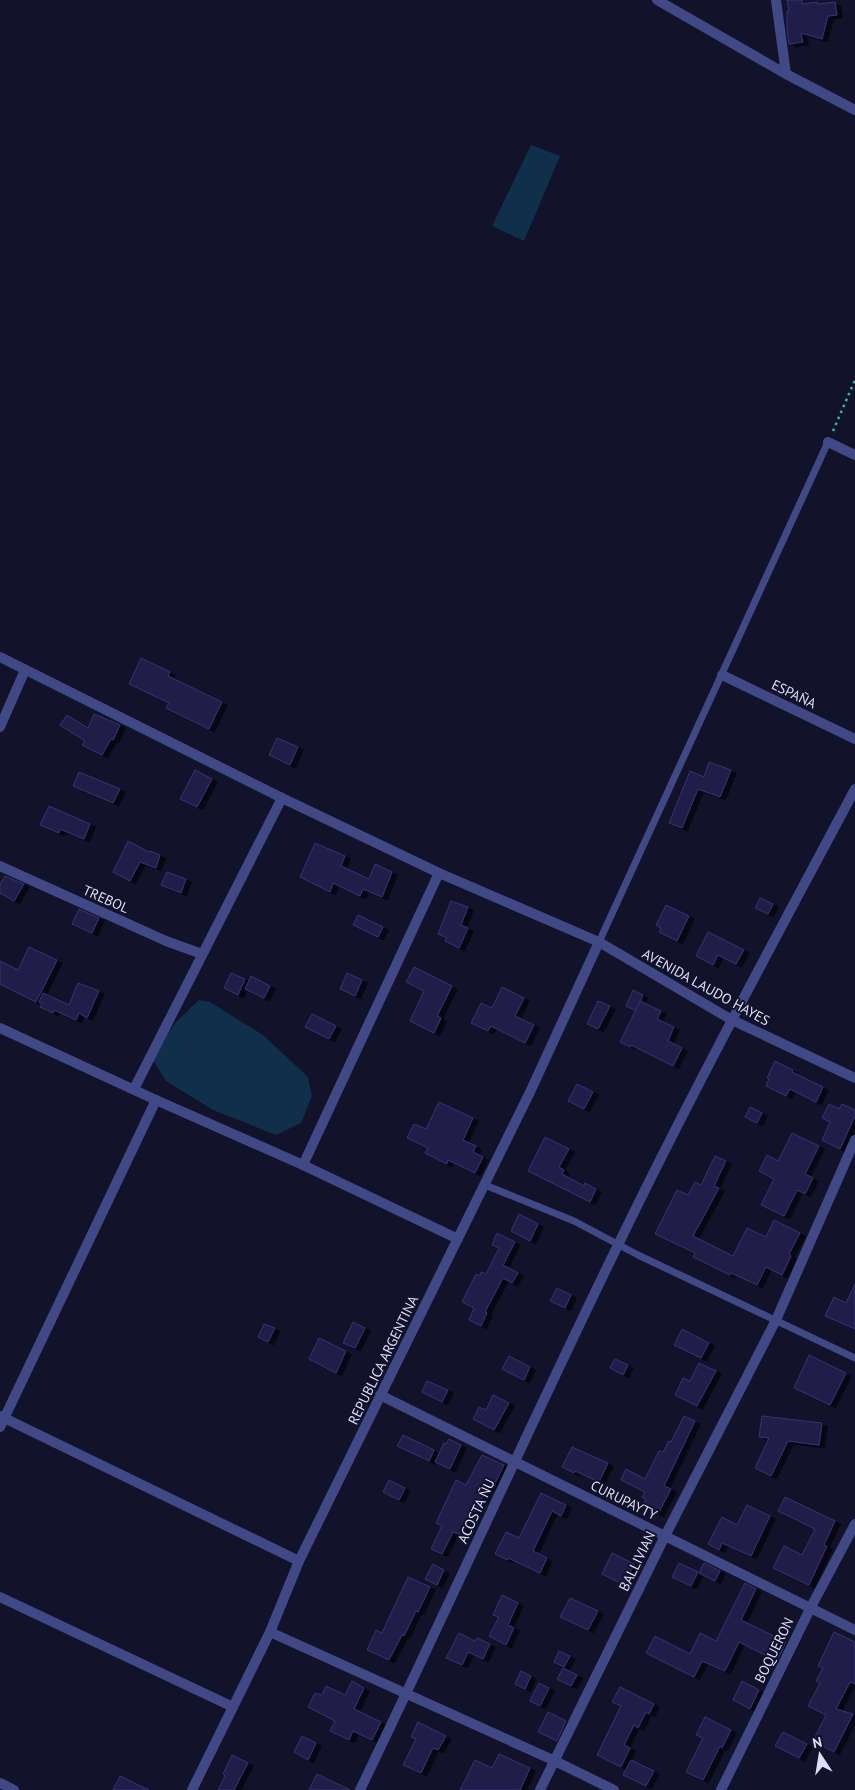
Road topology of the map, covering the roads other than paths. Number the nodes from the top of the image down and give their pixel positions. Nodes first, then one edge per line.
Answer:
1 (656, 0) edge
2 (776, 0) edge
3 (786, 74) junction
4 (855, 110) edge
5 (828, 442) joint
6 (855, 456) edge
7 (0, 657) edge
8 (25, 670) junction
9 (722, 675) junction
10 (0, 727) edge
11 (855, 738) edge
12 (855, 789) edge
13 (282, 798) junction
14 (0, 866) edge
15 (439, 873) junction
16 (599, 942) junction
17 (202, 954) junction
18 (732, 1020) junction
19 (0, 1028) edge
20 (855, 1078) edge
21 (134, 1089) junction
22 (156, 1100) junction
23 (855, 1140) edge
24 (303, 1165) junction
25 (485, 1185) junction
26 (458, 1239) junction
27 (618, 1245) junction
28 (776, 1320) junction
29 (855, 1358) edge
30 (380, 1395) junction
31 (1, 1420) edge
32 (514, 1462) junction
33 (855, 1524) edge
34 (665, 1536) junction
35 (300, 1560) junction
36 (0, 1597) edge
37 (811, 1607) junction
38 (855, 1630) edge
39 (270, 1632) junction
40 (407, 1693) junction
41 (233, 1707) junction
42 (555, 1761) junction
43 (0, 1783) edge
44 (14, 1790) edge
45 (192, 1790) edge
46 (360, 1790) edge
47 (540, 1790) edge
48 (614, 1790) edge
49 (721, 1790) edge

1 - 3 street
2 - 3 street
3 - 4 street
5 - 6 street
5 - 9 lane
7 - 8 street, AVENIDA LAUDO HAYES
8 - 10 street
8 - 13 street, AVENIDA LAUDO HAYES
9 - 11 street, ESPAÑA
9 - 16 lane
12 - 18 street, ACOSTA ÑU
13 - 15 street, AVENIDA LAUDO HAYES
13 - 17 street
14 - 17 street, TREBOL
15 - 16 street, AVENIDA LAUDO HAYES
15 - 24 street
16 - 18 street, AVENIDA LAUDO HAYES
16 - 25 street, REPUBLICA ARGENTINA
17 - 21 street
18 - 20 street, AVENIDA LAUDO HAYES
18 - 27 street, ACOSTA ÑU
19 - 21 street
21 - 22 street
22 - 24 street
22 - 31 street
23 - 28 street, BALLIVIAN
24 - 26 street
25 - 26 street, REPUBLICA ARGENTINA
25 - 27 lane
26 - 30 street, REPUBLICA ARGENTINA
27 - 28 lane
27 - 32 street, ACOSTA ÑU
28 - 29 lane
28 - 34 street, BALLIVIAN
30 - 32 street, CURUPAYTY
30 - 35 street, REPUBLICA ARGENTINA
31 - 35 street
32 - 34 street, CURUPAYTY
32 - 40 street, ACOSTA ÑU
33 - 37 street, BOQUERON
34 - 37 street, CURUPAYTY
34 - 42 street, BALLIVIAN
35 - 39 street, REPUBLICA ARGENTINA
36 - 41 street
37 - 38 street, CURUPAYTY
37 - 49 street, BOQUERON
39 - 40 street
39 - 41 street, REPUBLICA ARGENTINA
40 - 42 street
40 - 46 street, ACOSTA ÑU
41 - 45 street, REPUBLICA ARGENTINA
42 - 47 street, BALLIVIAN
42 - 48 street
43 - 44 street

